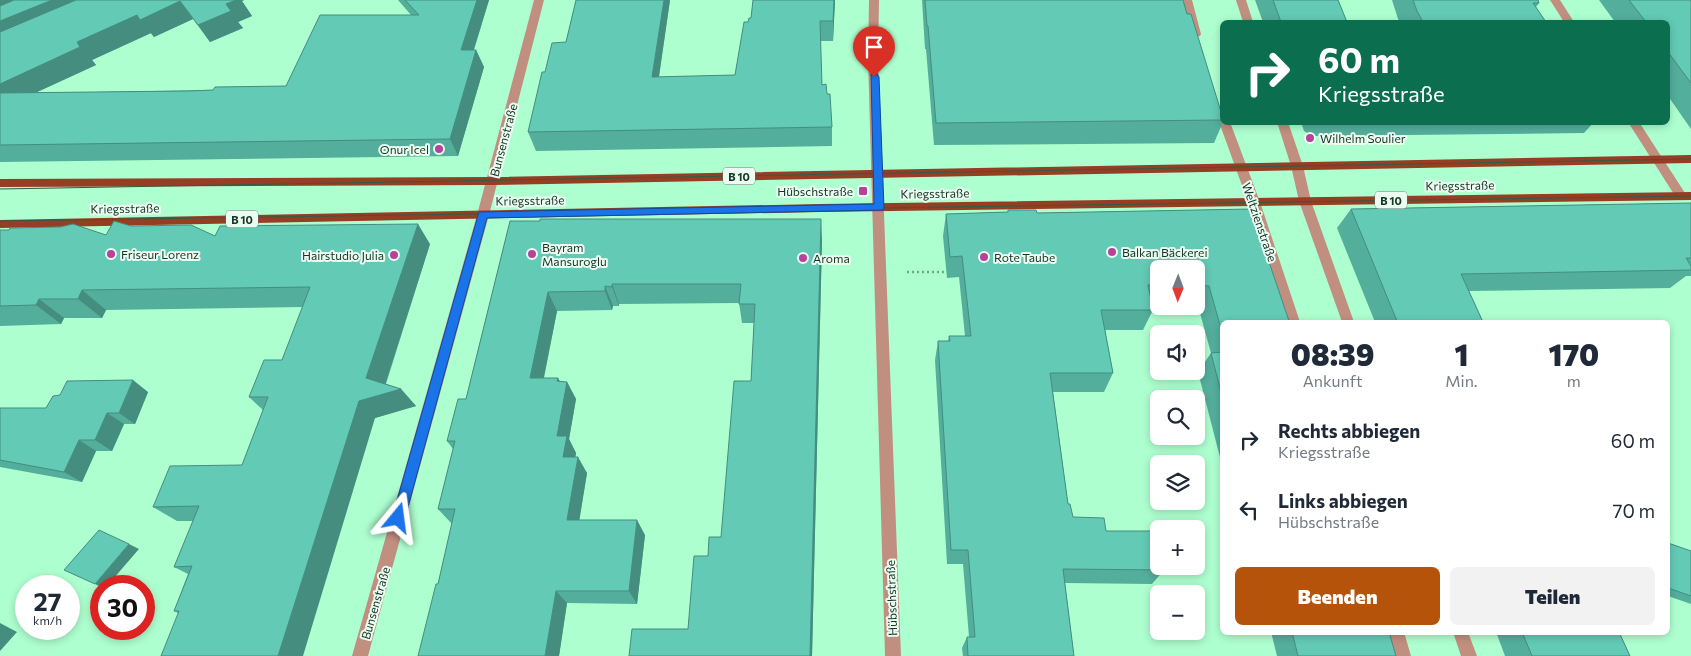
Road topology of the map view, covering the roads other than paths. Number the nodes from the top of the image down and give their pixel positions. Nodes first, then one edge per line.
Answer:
1 (539, 0) edge
2 (874, 0) edge
3 (1187, 0) edge
4 (1241, 0) edge
5 (1555, 0) edge
6 (1247, 20) edge
7 (1568, 20) edge
8 (1199, 45) edge
9 (1225, 125) edge
10 (1283, 125) edge
11 (1635, 125) edge
12 (1657, 159) junction
13 (1691, 159) edge
14 (1297, 166) junction
15 (1242, 168) junction
16 (878, 172) junction
17 (492, 181) junction
18 (0, 183) edge
19 (1686, 196) edge
20 (1305, 201) junction
21 (1254, 202) junction
22 (879, 208) junction
23 (483, 214) junction
24 (0, 224) edge
25 (1293, 320) edge
26 (1347, 320) edge
27 (1397, 635) edge
28 (1461, 635) edge
29 (360, 656) edge
30 (893, 656) edge
31 (1403, 656) edge
32 (1469, 656) edge

1 - 17 street, Bunsenstraße
2 - 16 street, Hübschstraße
3 - 8 street
4 - 6 street
5 - 7 street
9 - 15 street, Weltzienstraße
10 - 14 street
11 - 12 street
12 - 13 main road, Kriegsstraße / B 10
12 - 14 main road, Kriegsstraße / B 10
12 - 19 street
14 - 15 main road, Kriegsstraße / B 10
14 - 20 street
15 - 16 main road, Kriegsstraße / B 10
15 - 21 street, Weltzienstraße
16 - 17 main road, Kriegsstraße / B 10
16 - 22 street, Hübschstraße
17 - 18 main road, Kriegsstraße / B 10
17 - 23 street, Bunsenstraße
19 - 20 main road, Kriegsstraße / B 10
20 - 21 main road, Kriegsstraße / B 10
20 - 26 street
21 - 22 main road, Kriegsstraße / B 10
21 - 25 street, Weltzienstraße
22 - 23 main road, Kriegsstraße / B 10
22 - 30 street, Hübschstraße
23 - 24 main road, Kriegsstraße / B 10
23 - 29 street, Bunsenstraße
27 - 31 street
28 - 32 street

